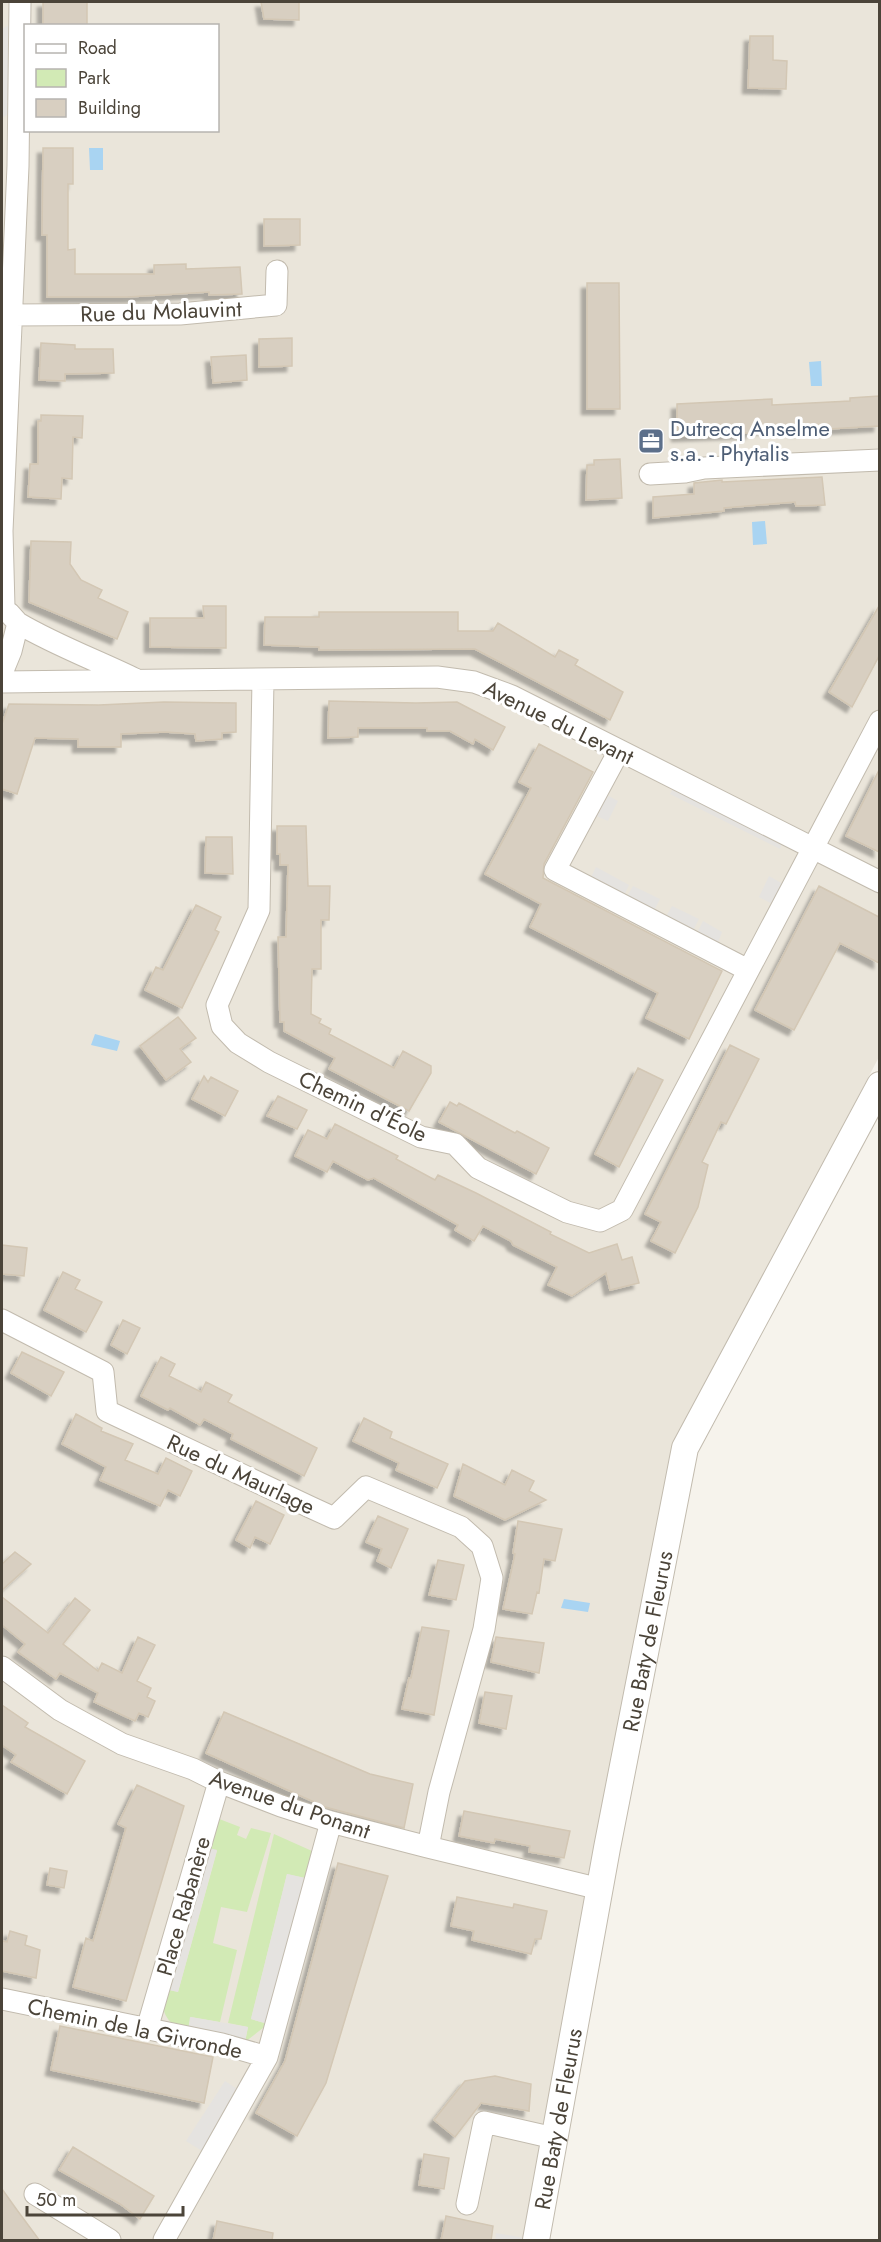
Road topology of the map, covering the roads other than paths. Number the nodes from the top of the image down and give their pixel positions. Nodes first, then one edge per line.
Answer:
1 (20, 2) edge
2 (277, 271) dead end
3 (12, 315) junction
4 (879, 460) edge
5 (650, 474) dead end
6 (2, 532) edge
7 (8, 612) edge
8 (2, 673) edge
9 (263, 679) junction
10 (138, 681) junction
11 (2, 682) edge
12 (879, 721) edge
13 (619, 751) junction
14 (811, 847) junction
15 (879, 882) edge
16 (748, 970) junction
17 (879, 1085) edge
18 (2, 1320) edge
19 (2, 1667) edge
20 (219, 1782) junction
21 (331, 1822) junction
22 (428, 1847) junction
23 (600, 1889) junction
24 (2, 2000) edge
25 (147, 2029) junction
26 (267, 2057) junction
27 (554, 2138) junction
28 (34, 2194) dead end
29 (467, 2204) dead end
30 (110, 2241) edge
31 (164, 2241) edge
32 (536, 2241) edge

1 - 3 street
2 - 3 street, Rue du Molauvint
3 - 6 street
4 - 5 street
6 - 7 street
7 - 8 street
7 - 10 street, Avenue du Levant
9 - 10 street, Avenue du Levant
9 - 13 street, Avenue du Levant
9 - 16 street, Chemin d'Éole
10 - 11 street, Avenue du Levant
12 - 14 street, Chemin d'Éole
13 - 14 street, Avenue du Levant
13 - 16 street
14 - 15 street, Avenue du Levant
14 - 16 street, Chemin d'Éole
17 - 23 street, Rue Baty de Fleurus
18 - 22 street, Rue du Maurlage
19 - 20 street, Avenue du Ponant
20 - 21 street, Avenue du Ponant
20 - 25 street, Place Rabanère
21 - 22 street, Avenue du Ponant
21 - 26 street
22 - 23 street, Avenue du Ponant
23 - 27 street, Rue Baty de Fleurus
24 - 25 street, Chemin de la Givronde
25 - 26 street, Chemin de la Givronde
26 - 31 street
27 - 29 street
27 - 32 street, Rue Baty de Fleurus
28 - 30 street

